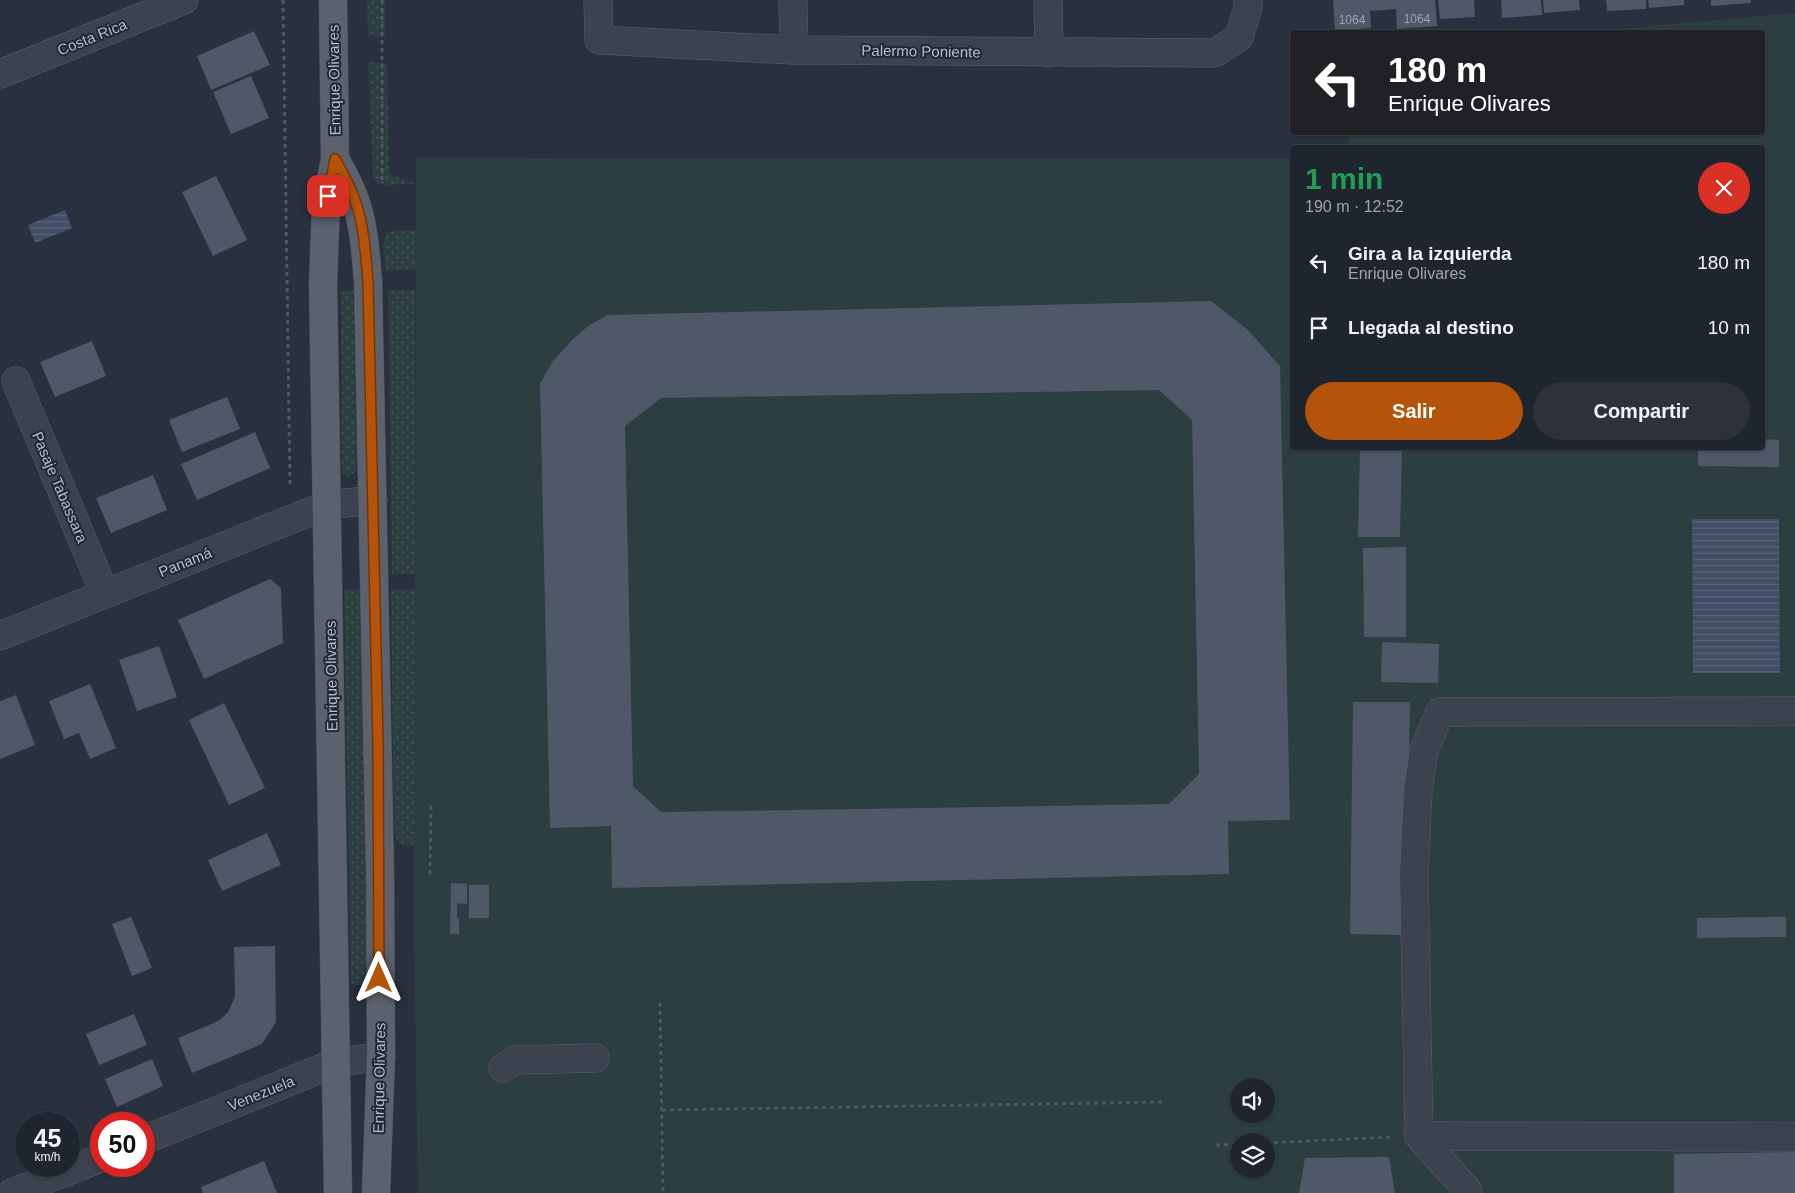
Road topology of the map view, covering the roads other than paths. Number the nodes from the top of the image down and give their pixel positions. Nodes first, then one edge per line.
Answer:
1 (184, 0) edge
2 (333, 0) edge
3 (598, 0) edge
4 (793, 0) edge
5 (1048, 0) edge
6 (1248, 0) edge
7 (794, 50) junction
8 (1048, 53) junction
9 (0, 74) edge
10 (335, 159) junction
11 (16, 381) dead end
12 (373, 500) junction
13 (327, 505) junction
14 (105, 594) junction
15 (0, 636) edge
16 (1795, 711) edge
17 (381, 1056) junction
18 (595, 1058) dead end
19 (336, 1063) junction
20 (503, 1068) dead end
21 (155, 1136) edge
22 (1419, 1136) junction
23 (1795, 1137) edge
24 (90, 1162) edge
25 (12, 1193) edge
26 (338, 1193) edge
27 (376, 1193) edge
28 (1468, 1193) edge

1 - 9 street, Costa Rica
2 - 10 main road, Enrique Olivares
3 - 7 street, Palermo Poniente
4 - 7 street
5 - 8 street
6 - 8 street, Palermo Poniente
7 - 8 street, Palermo Poniente
10 - 12 main road, Enrique Olivares
10 - 13 main road, Enrique Olivares
11 - 14 street, Pasaje Tabassara
12 - 13 street, Panamá
12 - 17 main road, Enrique Olivares
13 - 14 street, Panamá
13 - 19 main road, Enrique Olivares
14 - 15 street, Panamá
16 - 22 street
17 - 19 street, Venezuela
17 - 27 main road, Enrique Olivares
18 - 20 street
19 - 21 street, Venezuela
19 - 26 main road, Enrique Olivares
22 - 23 street
22 - 28 street
24 - 25 street

